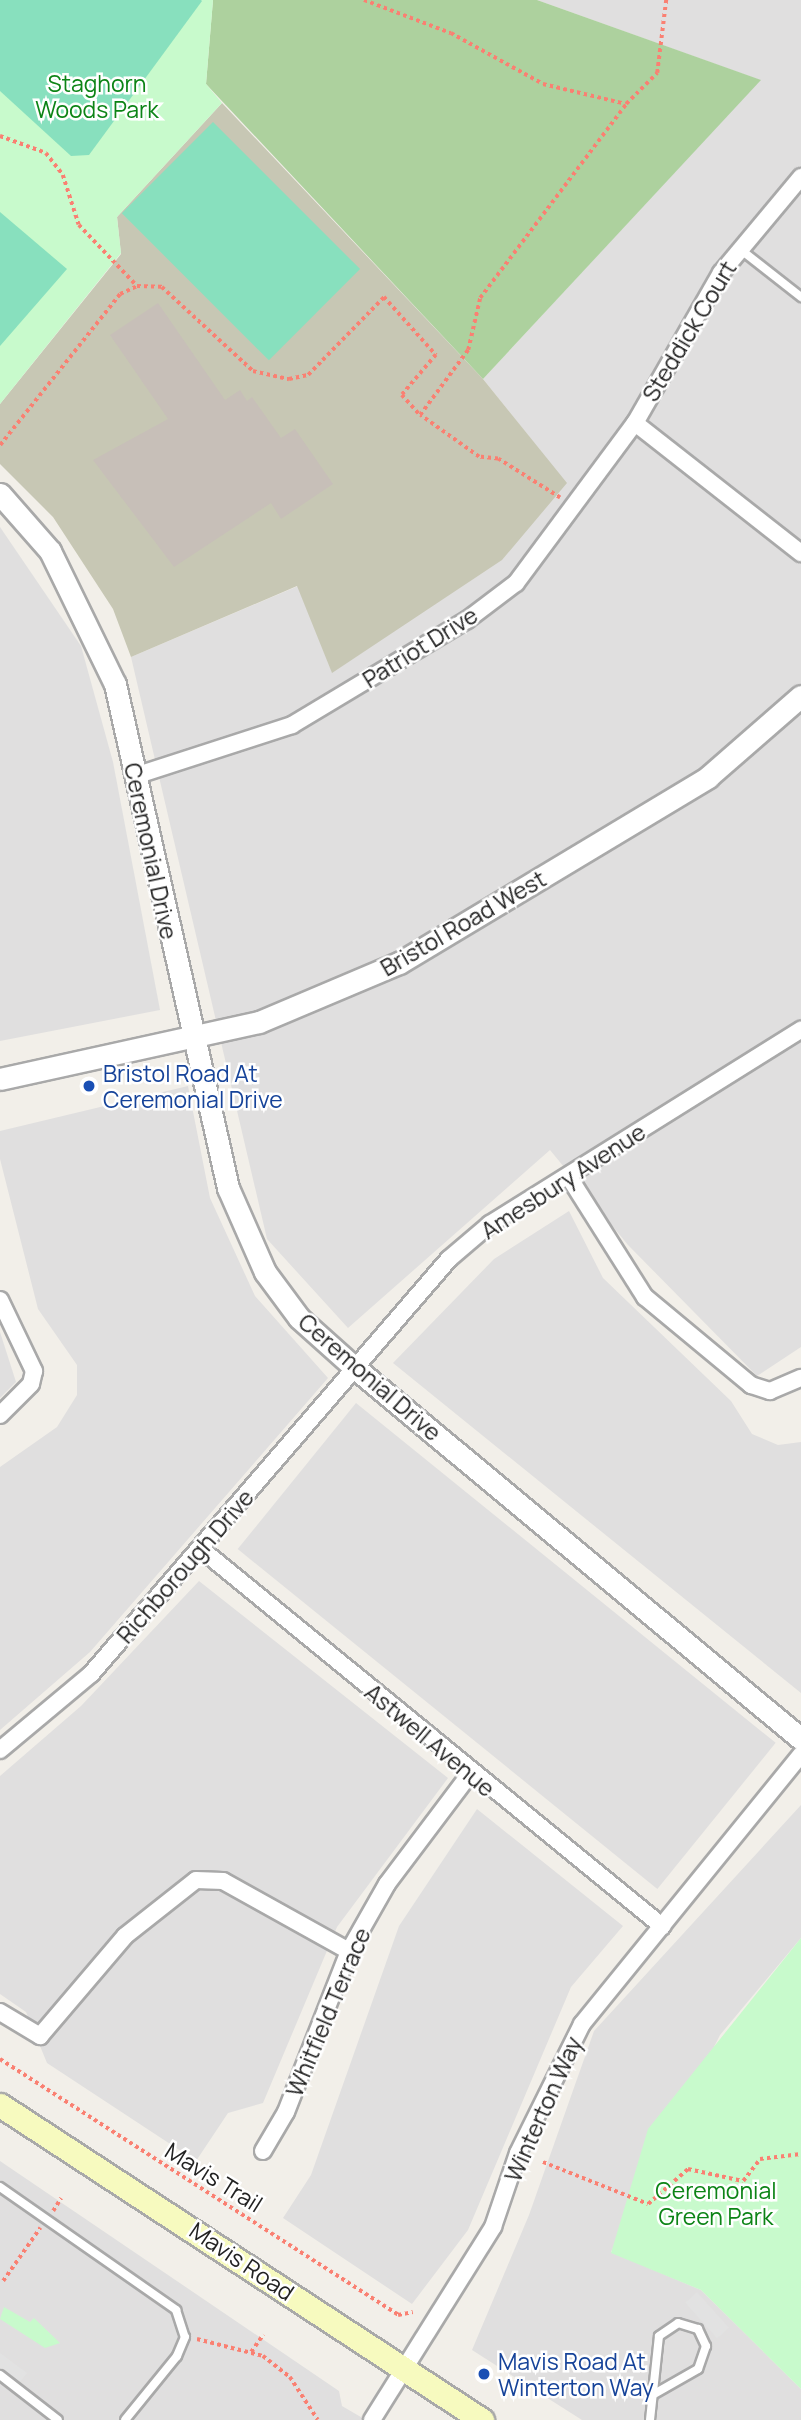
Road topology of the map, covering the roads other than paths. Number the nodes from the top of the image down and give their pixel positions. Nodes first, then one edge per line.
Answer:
1 (801, 177) edge
2 (740, 249) junction
3 (801, 297) edge
4 (635, 423) junction
5 (1, 497) edge
6 (801, 553) edge
7 (801, 696) edge
8 (135, 776) junction
9 (801, 1030) edge
10 (191, 1040) junction
11 (0, 1080) edge
12 (569, 1177) junction
13 (0, 1300) edge
14 (355, 1368) junction
15 (801, 1378) edge
16 (0, 1415) edge
17 (201, 1549) junction
18 (801, 1739) edge
19 (0, 1749) edge
20 (801, 1755) edge
21 (470, 1774) junction
22 (662, 1926) junction
23 (349, 1951) junction
24 (0, 2012) edge
25 (0, 2105) edge
26 (263, 2151) dead end
27 (0, 2187) edge
28 (406, 2371) junction
29 (0, 2375) edge
30 (654, 2394) junction
31 (58, 2420) edge
32 (125, 2420) edge
33 (372, 2420) edge
34 (482, 2420) edge
35 (650, 2420) edge

1 - 2 street, Steddick Court
2 - 3 lane
2 - 4 street, Steddick Court
4 - 6 street
4 - 8 street, Patriot Drive
5 - 8 street, Ceremonial Drive
7 - 10 street, Bristol Road West
8 - 10 street, Ceremonial Drive
9 - 12 street, Amesbury Avenue
10 - 11 street, Bristol Road West
10 - 14 street, Ceremonial Drive
12 - 14 street, Amesbury Avenue
12 - 15 street
13 - 16 street
14 - 17 street, Richborough Drive
14 - 18 street, Ceremonial Drive
17 - 19 street, Richborough Drive
17 - 21 street, Astwell Avenue
20 - 22 street, Winterton Way
21 - 22 street, Astwell Avenue
21 - 23 street, Whitfield Terrace
22 - 28 street, Winterton Way
23 - 24 street
23 - 26 street, Whitfield Terrace
25 - 28 main road, Mavis Road
27 - 32 lane
28 - 33 street, Winterton Way
28 - 34 main road, Mavis Road
29 - 31 lane
30 - 30 lane
30 - 35 lane

